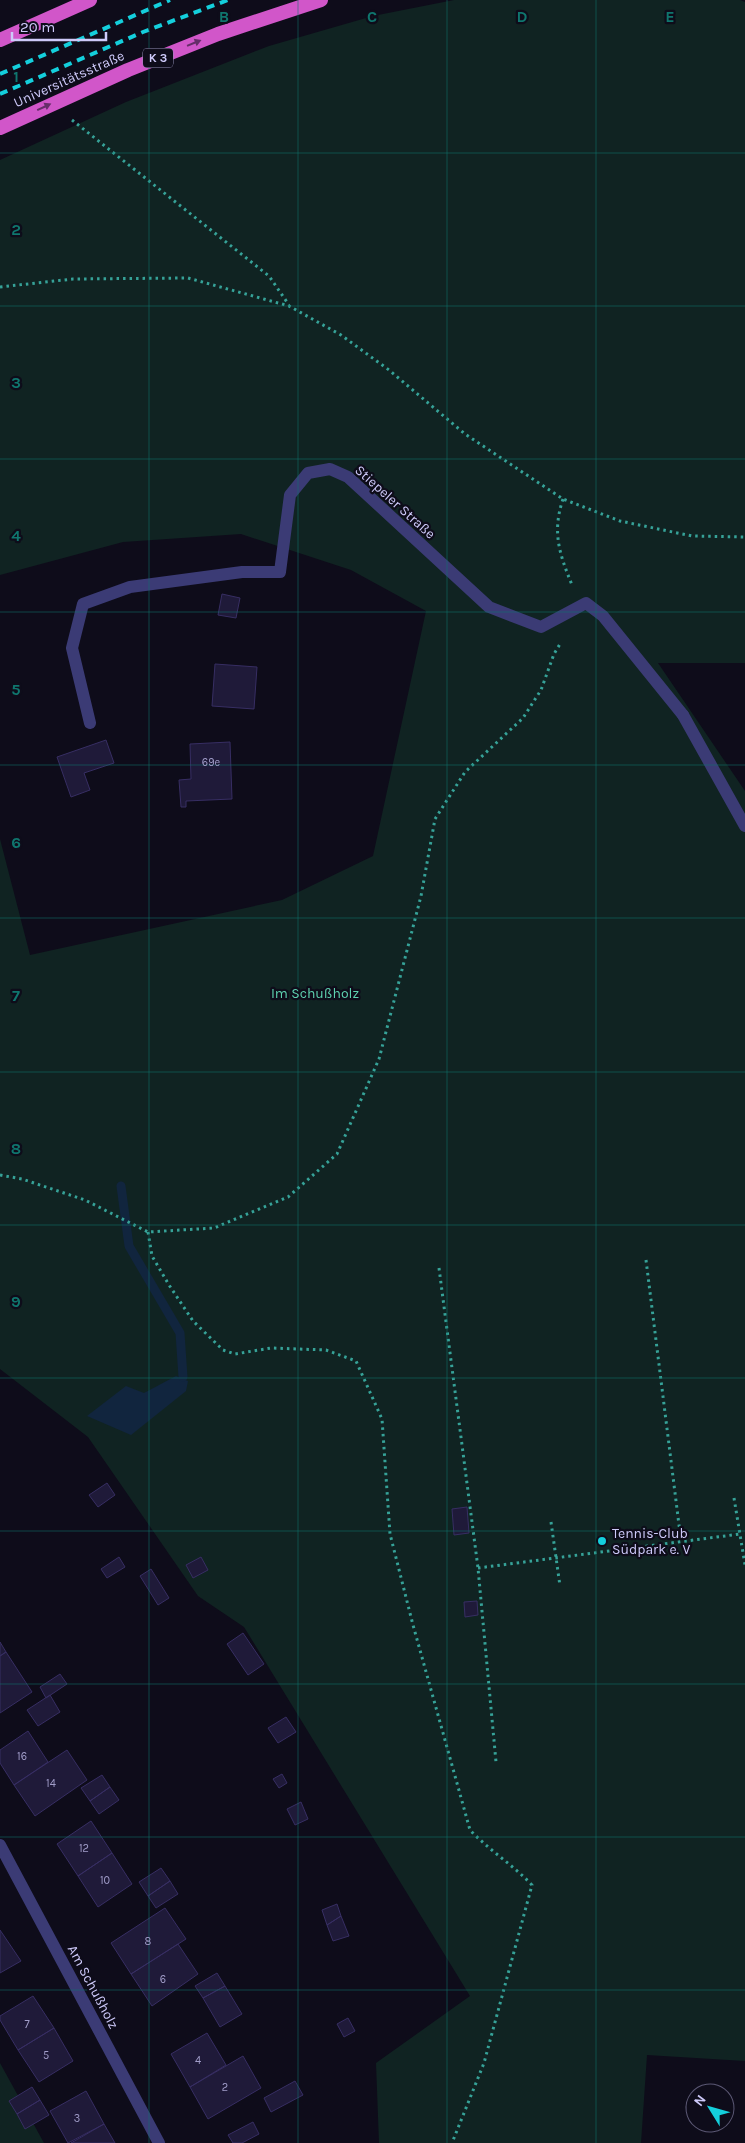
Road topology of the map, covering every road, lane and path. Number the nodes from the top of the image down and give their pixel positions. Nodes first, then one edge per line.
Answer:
1 (90, 0) edge
2 (321, 0) edge
3 (0, 40) edge
4 (52, 103) junction
5 (0, 128) edge
6 (0, 287) edge
7 (289, 306) junction
8 (563, 499) junction
9 (745, 537) edge
10 (586, 603) junction
11 (563, 639) dead end
12 (90, 723) dead end
13 (745, 826) edge
14 (0, 1175) edge
15 (148, 1232) junction
16 (646, 1260) dead end
17 (439, 1268) dead end
18 (734, 1498) dead end
19 (551, 1522) dead end
20 (740, 1534) junction
21 (681, 1542) junction
22 (556, 1558) junction
23 (745, 1565) edge
24 (478, 1568) junction
25 (560, 1586) dead end
26 (496, 1762) dead end
27 (0, 1845) edge
28 (159, 2143) edge
29 (452, 2143) edge

1 - 3 highway
4 -> 2 highway, Universitätsstraße / K 3
5 -> 4 highway, Universitätsstraße / K 3
4 - 7 path
6 - 7 path
7 - 8 path
8 - 9 path
8 - 10 path
10 - 12 street, Stiepeler Straße
10 - 13 street
11 - 15 path
14 - 15 path
15 - 29 path
16 - 21 path
17 - 24 path
18 - 20 path
19 - 22 path
20 - 21 path
20 - 23 path
21 - 22 path
22 - 24 path
22 - 25 path
24 - 26 path
27 - 28 street, Am Schußholz

